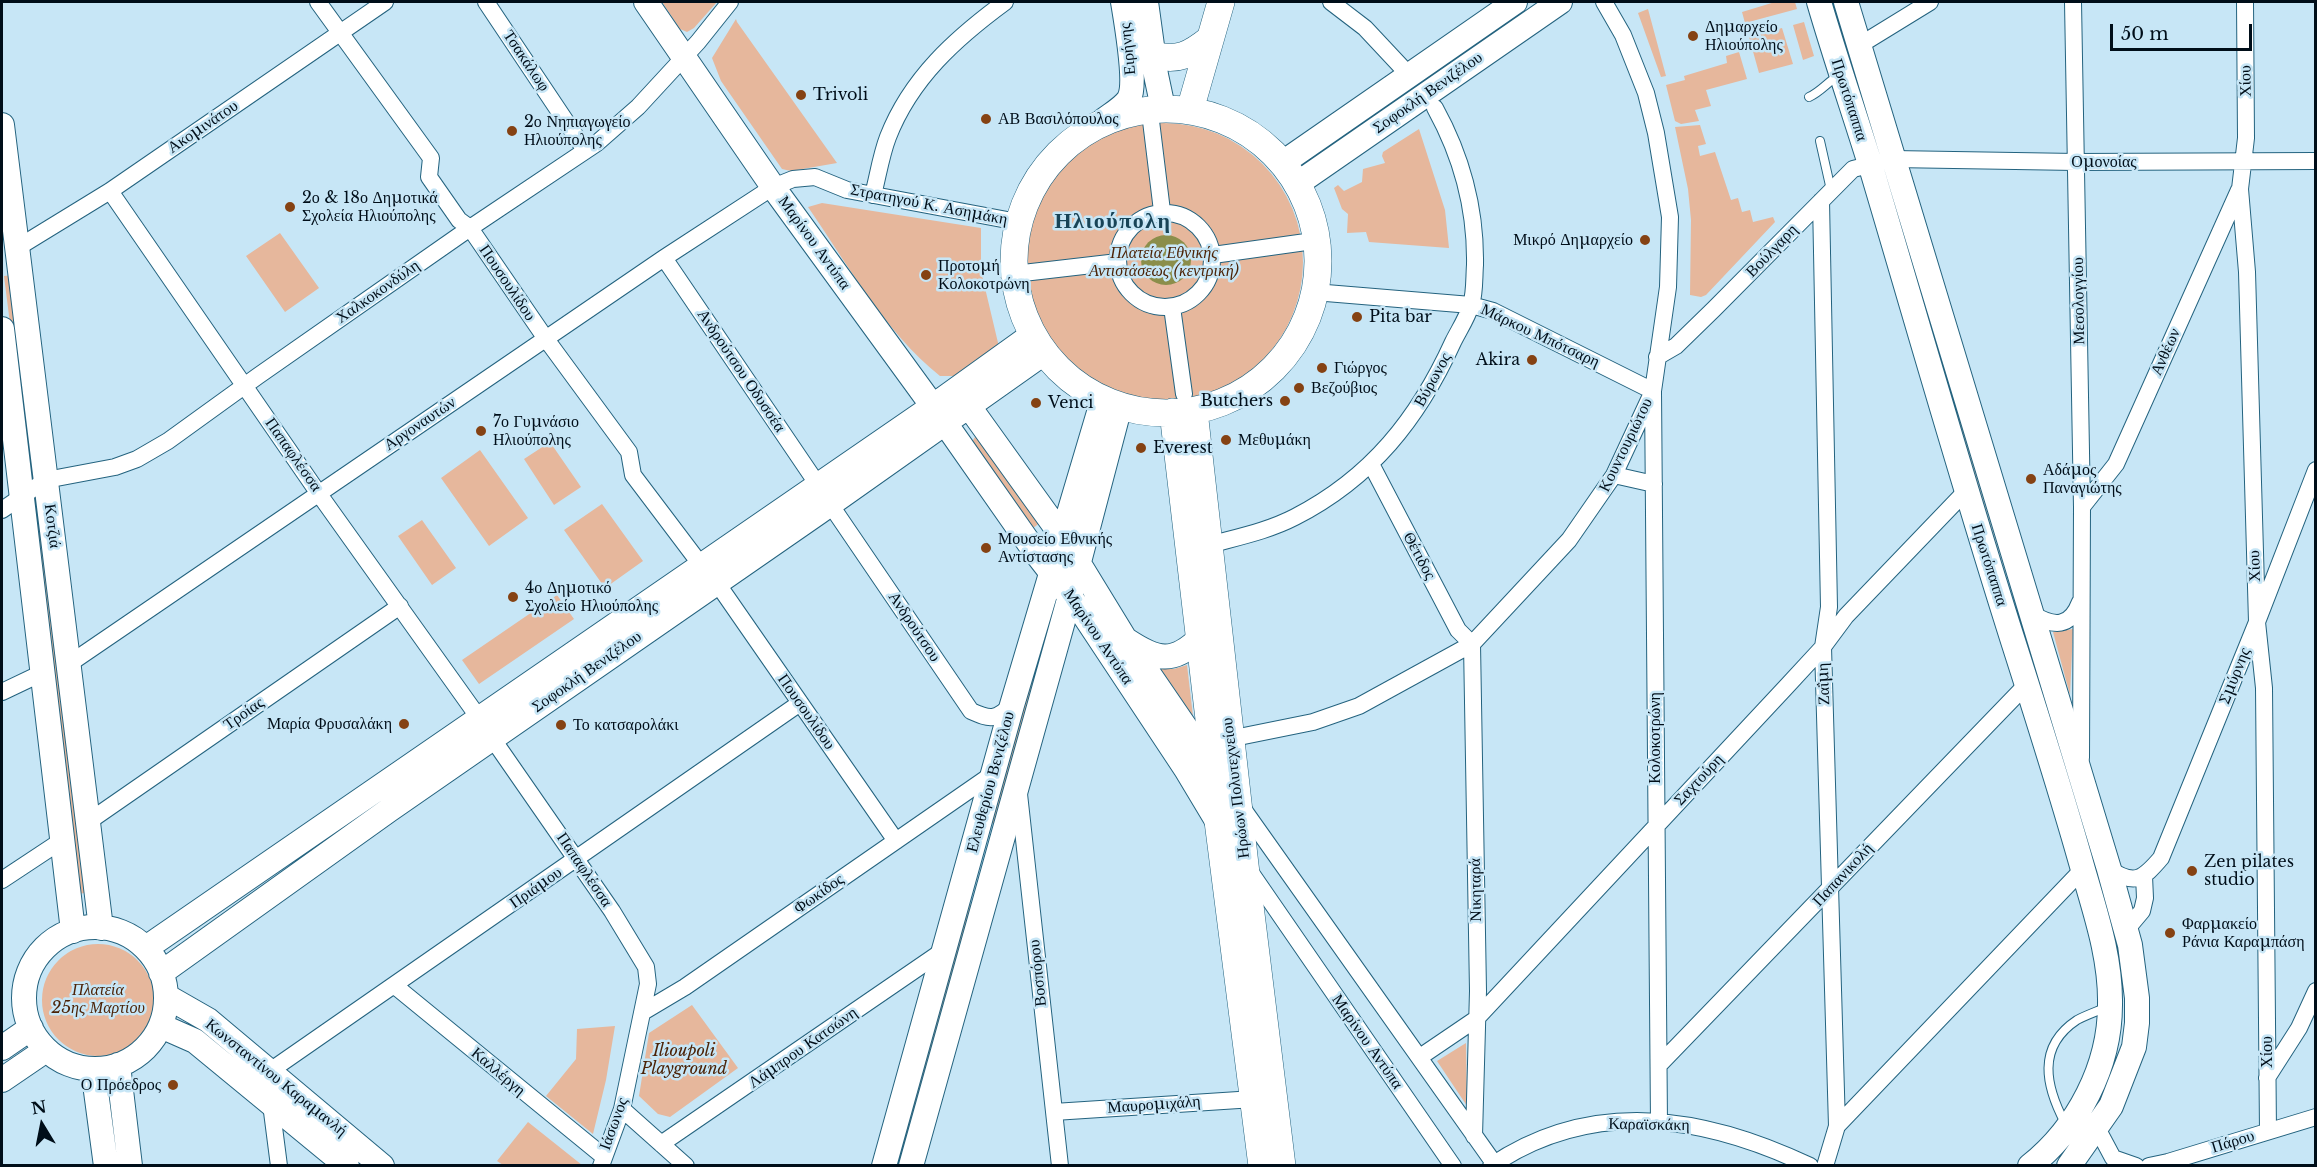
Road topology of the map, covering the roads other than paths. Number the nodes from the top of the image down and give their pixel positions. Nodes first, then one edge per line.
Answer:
1 (318, 2) edge
2 (385, 2) edge
3 (486, 2) edge
4 (646, 2) edge
5 (730, 2) edge
6 (1005, 2) edge
7 (1123, 2) edge
8 (1146, 2) edge
9 (1221, 2) edge
10 (1331, 2) edge
11 (1515, 2) edge
12 (1560, 2) edge
13 (1604, 2) edge
14 (1819, 2) edge
15 (1846, 2) edge
16 (1930, 2) edge
17 (2073, 2) edge
18 (2245, 2) edge
19 (340, 33) junction
20 (1210, 39) junction
21 (1860, 45) junction
22 (1154, 55) junction
23 (684, 57) junction
24 (1409, 75) junction
25 (1840, 75) junction
26 (1809, 97) dead end
27 (1435, 108) dead end
28 (1190, 110) junction
29 (1157, 115) junction
30 (1104, 120) junction
31 (2, 125) edge
32 (1820, 141) dead end
33 (585, 150) junction
34 (1882, 162) junction
35 (2076, 162) junction
36 (2244, 162) junction
37 (2316, 162) edge
38 (1290, 173) junction
39 (773, 187) junction
40 (2240, 189) junction
41 (110, 191) junction
42 (873, 195) junction
43 (1826, 196) junction
44 (1162, 211) junction
45 (1018, 222) junction
46 (470, 228) junction
47 (1306, 242) dead end
48 (17, 248) junction
49 (1213, 255) junction
50 (664, 258) junction
51 (1118, 262) junction
52 (1023, 273) dead end
53 (1314, 292) junction
54 (1471, 305) junction
55 (1172, 307) junction
56 (2, 329) edge
57 (546, 339) junction
58 (1038, 344) junction
59 (1657, 357) junction
60 (245, 385) junction
61 (1653, 391) junction
62 (963, 398) junction
63 (1112, 402) junction
64 (1184, 406) junction
65 (939, 415) junction
66 (1371, 464) junction
67 (2316, 470) edge
68 (1614, 475) junction
69 (46, 480) junction
70 (1654, 484) junction
71 (1966, 491) junction
72 (319, 494) junction
73 (824, 494) junction
74 (23, 495) junction
75 (2082, 507) junction
76 (2, 510) edge
77 (1062, 536) junction
78 (1209, 545) junction
79 (1078, 564) junction
80 (1051, 570) junction
81 (709, 574) junction
82 (1070, 596) junction
83 (2080, 601) junction
84 (400, 606) junction
85 (2032, 614) junction
86 (2257, 622) junction
87 (1125, 639) junction
88 (1200, 639) junction
89 (1472, 644) junction
90 (1823, 647) junction
91 (69, 664) junction
92 (44, 672) junction
93 (2027, 684) junction
94 (2, 692) edge
95 (800, 703) junction
96 (1012, 705) junction
97 (479, 718) junction
98 (492, 738) junction
99 (1221, 740) junction
100 (1214, 770) junction
101 (994, 773) junction
102 (1017, 780) junction
103 (2082, 780) junction
104 (1238, 802) junction
105 (1218, 821) junction
106 (88, 822) junction
107 (1656, 826) junction
108 (64, 839) junction
109 (896, 841) junction
110 (577, 860) junction
111 (1245, 865) junction
112 (2083, 869) junction
113 (2109, 869) junction
114 (2144, 876) junction
115 (2, 880) edge
116 (1830, 890) junction
117 (102, 928) junction
118 (2126, 930) junction
119 (74, 931) junction
120 (146, 948) junction
121 (944, 950) junction
122 (161, 973) junction
123 (394, 986) junction
124 (2316, 992) edge
125 (166, 996) junction
126 (2110, 1005) junction
127 (643, 1012) junction
128 (1476, 1019) junction
129 (160, 1026) junction
130 (31, 1028) junction
131 (2, 1048) edge
132 (46, 1050) junction
133 (1420, 1057) junction
134 (118, 1065) junction
135 (1659, 1065) junction
136 (93, 1069) junction
137 (270, 1071) junction
138 (2267, 1079) junction
139 (2, 1080) edge
140 (1254, 1099) junction
141 (271, 1104) junction
142 (622, 1109) junction
143 (1054, 1112) junction
144 (2316, 1117) edge
145 (1659, 1122) junction
146 (1837, 1126) junction
147 (2067, 1126) junction
148 (2097, 1128) junction
149 (2268, 1131) junction
150 (1474, 1136) junction
151 (661, 1144) junction
152 (602, 1161) edge
153 (1494, 1165) edge
154 (106, 1166) edge
155 (130, 1166) edge
156 (279, 1166) edge
157 (347, 1166) edge
158 (382, 1166) edge
159 (686, 1166) edge
160 (884, 1166) edge
161 (911, 1166) edge
162 (1060, 1166) edge
163 (1262, 1166) edge
164 (1282, 1166) edge
165 (1453, 1166) edge
166 (1810, 1166) edge
167 (1825, 1166) edge
168 (2030, 1166) edge
169 (2069, 1166) edge
170 (2136, 1166) edge
171 (2149, 1166) edge

1 - 19 street, Πουσουλίδου
2 - 19 street, Ακομινάτου
3 - 33 street, Τσακάλωφ
4 - 23 street, Μαρίνου Αντύπα
5 - 23 street, Χαλκοκονδύλη
6 - 42 street
7 - 30 street, Ειρήνης
8 - 22 street, Ειρήνης
9 - 20 main road
10 - 24 street
11 - 24 street, Σοφοκλή Βενιζέλου
12 - 38 street, Σοφοκλή Βενιζέλου
13 - 59 street, Κουντουριώτου
14 - 25 street, Πρωτόπαππα
15 - 21 street, Πρωτόπαππα
16 - 21 street
17 - 35 street, Μεσολογγίου
18 - 36 street, Χίου
19 - 41 street, Ακομινάτου
19 - 46 street, Πουσουλίδου
20 - 22 main road
20 - 28 main road
21 - 34 street, Πρωτόπαππα
22 - 29 street, Ειρήνης
23 - 33 street, Χαλκοκονδύλη
23 - 39 street, Μαρίνου Αντύπα
24 - 38 street, Σοφοκλή Βενιζέλου
25 - 26 lane
25 - 34 street, Πρωτόπαππα
27 - 54 street, Βύρωνος
28 - 29 main road
28 - 38 main road
29 - 30 main road
29 - 44 street
30 - 45 main road
31 - 48 street, Κοτζιά
32 - 43 lane
33 - 46 street, Χαλκοκονδύλη
34 - 35 street, Ομονοίας
34 - 43 street, Βούλγαρη
34 - 71 street, Πρωτόπαππα
34 - 85 street, Πρωτόπαππα
35 - 36 street, Ομονοίας
35 - 75 street, Μεσολογγίου
36 - 37 street, Ομονοίας
36 - 40 street, Χίου
38 - 53 main road
39 - 42 street, Στρατηγού Κ. Ασημάκη
39 - 50 street, Αργοναυτών
39 - 65 street, Μαρίνου Αντύπα
40 - 75 street, Ανθέων
40 - 86 street, Χίου
41 - 48 street, Ακομινάτου
41 - 60 street, Παπαφλέσσα
42 - 45 street, Στρατηγού Κ. Ασημάκη
43 - 59 street, Βούλγαρη
43 - 90 street, Ζαΐμη
44 - 49 street
44 - 51 street
45 - 58 main road
46 - 57 street, Πουσουλίδου
46 - 60 street, Χαλκοκονδύλη
47 - 49 street
48 - 69 street, Κοτζιά
49 - 55 street
50 - 57 street, Αργοναυτών
50 - 73 street, Ανδρούτσου Οδυσσέα
51 - 52 street
51 - 55 street
53 - 54 street, Μάρκου Μπότσαρη
53 - 64 main road
54 - 61 street, Μάρκου Μπότσαρη
54 - 66 street, Βύρωνος
55 - 64 street
56 - 74 street, Κοτζιά
57 - 72 street, Αργοναυτών
57 - 81 street, Πουσουλίδου
58 - 62 street, Σοφοκλή Βενιζέλου
58 - 63 main road
59 - 61 street, Κουντουριώτου
60 - 69 street, Χαλκοκονδύλη
60 - 72 street, Παπαφλέσσα
61 - 68 street, Κουντουριώτου
61 - 70 street, Κολοκοτρώνη
62 - 65 street, Σοφοκλή Βενιζέλου
62 - 77 street, Μαρίνου Αντύπα
63 - 64 main road
63 - 77 street, Ελευθερίου Βενιζέλου
63 - 79 street, Ελευθερίου Βενιζέλου
64 - 78 main road, Ηρώων Πολυτεχνείου
64 - 88 main road, Ηρώων Πολυτεχνείου
65 - 73 street, Σοφοκλή Βενιζέλου
65 - 80 street, Μαρίνου Αντύπα
66 - 78 street, Βύρωνος
66 - 89 street, Θέτιδος
67 - 86 street, Σμύρνης
68 - 70 street
68 - 89 street, Κουντουριώτου
69 - 74 street
69 - 91 street, Κοτζιά
70 - 107 street, Κολοκοτρώνη
71 - 90 street, Σαχτούρη
71 - 93 street, Πρωτόπαππα
72 - 84 street, Παπαφλέσσα
72 - 91 street, Αργοναυτών
73 - 81 street, Σοφοκλή Βενιζέλου
73 - 96 street, Ανδρούτσου
74 - 76 street
74 - 92 street, Κοτζιά
75 - 83 street, Μεσολογγίου
77 - 79 street, Μαρίνου Αντύπα
77 - 80 street, Ελευθερίου Βενιζέλου
78 - 99 main road, Ηρώων Πολυτεχνείου
79 - 82 street, Ελευθερίου Βενιζέλου
79 - 87 street, Μαρίνου Αντύπα
80 - 82 street, Μαρίνου Αντύπα
80 - 96 street, Ελευθερίου Βενιζέλου
81 - 95 street, Πουσουλίδου
81 - 97 street, Σοφοκλή Βενιζέλου
81 - 98 street, Σοφοκλή Βενιζέλου
82 - 102 street, Ελευθερίου Βενιζέλου
82 - 105 street, Μαρίνου Αντύπα
83 - 85 street
83 - 103 street, Μεσολογγίου
84 - 97 street, Παπαφλέσσα
84 - 106 street, Τροίας
85 - 103 street, Πρωτόπαππα
86 - 114 street, Σμύρνης
86 - 138 street, Χίου
87 - 88 street
87 - 100 street, Μαρίνου Αντύπα
88 - 99 main road, Ηρώων Πολυτεχνείου
89 - 99 street, Κουντουριώτου
89 - 128 street, Νικηταρά
90 - 107 street, Σαχτούρη
90 - 116 street, Ζαΐμη
91 - 106 street, Κοτζιά
92 - 94 street
92 - 108 street, Κοτζιά
93 - 112 street, Πρωτόπαππα
93 - 116 street, Παπανικολή
95 - 109 street, Πουσουλίδου
95 - 110 street, Πριάμου
96 - 101 street, Ελευθερίου Βενιζέλου
97 - 120 street, Σοφοκλή Βενιζέλου
98 - 110 street, Παπαφλέσσα
98 - 122 street, Σοφοκλή Βενιζέλου
99 - 100 main road, Ηρώων Πολυτεχνείου
99 - 104 main road, Ηρώων Πολυτεχνείου
100 - 104 street, Μαρίνου Αντύπα
100 - 105 main road, Ηρώων Πολυτεχνείου
101 - 109 street, Φωκίδος
101 - 121 street, Ελευθερίου Βενιζέλου
102 - 143 street, Βοσπόρου
102 - 161 street, Ελευθερίου Βενιζέλου
103 - 113 street, Πρωτόπαππα
104 - 111 main road, Ηρώων Πολυτεχνείου
104 - 133 street, Μαρίνου Αντύπα
105 - 111 street, Μαρίνου Αντύπα
105 - 140 main road, Ηρώων Πολυτεχνείου
106 - 117 street, Κοτζιά
107 - 128 street, Σαχτούρη
107 - 135 street, Κολοκοτρώνη
108 - 115 street
108 - 119 street, Κοτζιά
109 - 127 street, Φωκίδος
110 - 123 street, Πριάμου
110 - 127 street, Παπαφλέσσα
111 - 164 main road, Ηρώων Πολυτεχνείου
111 - 165 street, Μαρίνου Αντύπα
112 - 126 street, Πρωτόπαππα
112 - 146 street
113 - 114 street
113 - 118 street, Πρωτόπαππα
114 - 118 street
116 - 135 street, Παπανικολή
116 - 146 street, Ζαΐμη
117 - 119 street
117 - 120 street
118 - 148 street, Πρωτόπαππα
119 - 130 street
120 - 122 street
121 - 151 street, Λάμπρου Κατσώνη
121 - 160 street, Ελευθερίου Βενιζέλου
122 - 125 street
123 - 137 street, Πριάμου
123 - 152 street, Καλλέργη
124 - 138 street
125 - 129 street
125 - 137 street, Κωνσταντίνου Καραμανλή
126 - 147 street, Πρωτόπαππα
126 - 147 lane
127 - 142 street, Ιάσωνος
128 - 133 street, Σαχτούρη
128 - 150 street, Νικηταρά
129 - 134 street
129 - 141 street, Κωνσταντίνου Καραμανλή
130 - 131 street
130 - 132 street
132 - 136 street
132 - 139 street
133 - 150 street, Μαρίνου Αντύπα
134 - 136 street
134 - 155 street
135 - 145 street, Κολοκοτρώνη
136 - 154 street
137 - 141 street
137 - 158 street, Κωνσταντίνου Καραμανλή
138 - 149 street, Χίου
140 - 143 street, Μαυρομιχάλη
140 - 163 main road, Ηρώων Πολυτεχνείου
141 - 156 street
141 - 157 street, Κωνσταντίνου Καραμανλή
142 - 151 street
142 - 152 street, Ιάσωνος
143 - 162 street, Βοσπόρου
144 - 149 street, Πάρου
145 - 153 street, Καραϊσκάκη
145 - 166 street, Καραϊσκάκη
146 - 167 street, Ζαΐμη
147 - 168 street, Πρωτόπαππα
148 - 169 street, Πρωτόπαππα
148 - 170 street
149 - 171 street, Πάρου
150 - 153 street, Μαρίνου Αντύπα
151 - 159 street

